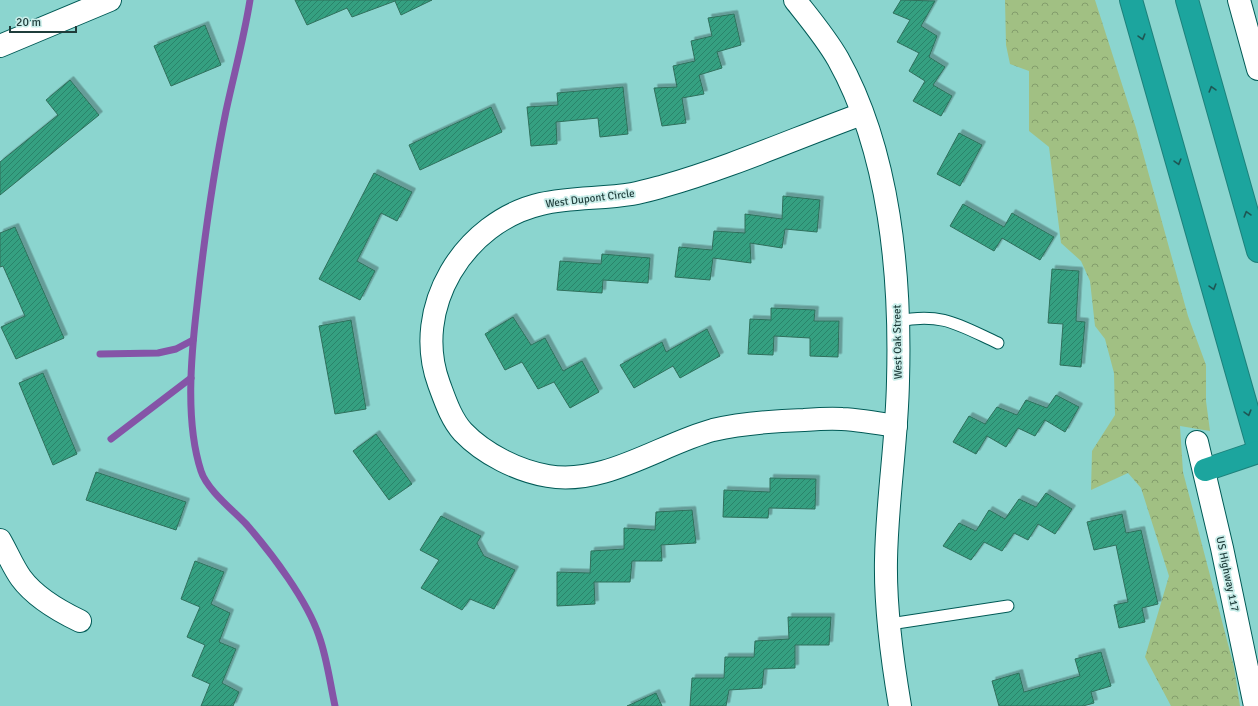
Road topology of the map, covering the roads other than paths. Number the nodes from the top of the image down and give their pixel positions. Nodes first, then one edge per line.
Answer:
1 (108, 0) edge
2 (795, 0) edge
3 (1131, 0) edge
4 (1187, 0) edge
5 (1238, 0) edge
6 (0, 46) edge
7 (1258, 69) edge
8 (862, 114) junction
9 (1258, 251) edge
10 (898, 321) junction
11 (998, 343) dead end
12 (896, 426) junction
13 (1197, 442) dead end
14 (1258, 447) edge
15 (1258, 452) edge
16 (1204, 470) junction
17 (0, 540) edge
18 (1008, 606) dead end
19 (80, 621) dead end
20 (890, 624) junction
21 (900, 706) edge
22 (1255, 706) edge

1 - 6 street
2 - 8 street, West Oak Street
3 -> 14 highway
9 -> 4 highway
5 - 7 street
8 - 10 street, West Oak Street
8 - 12 street, West Dupont Circle
10 - 11 lane
10 - 12 street, West Oak Street
12 - 20 street, West Oak Street
13 - 16 street, US Highway 117
15 - 16 highway
16 - 22 street, US Highway 117
17 - 19 street
18 - 20 lane
20 - 21 street, West Oak Street

